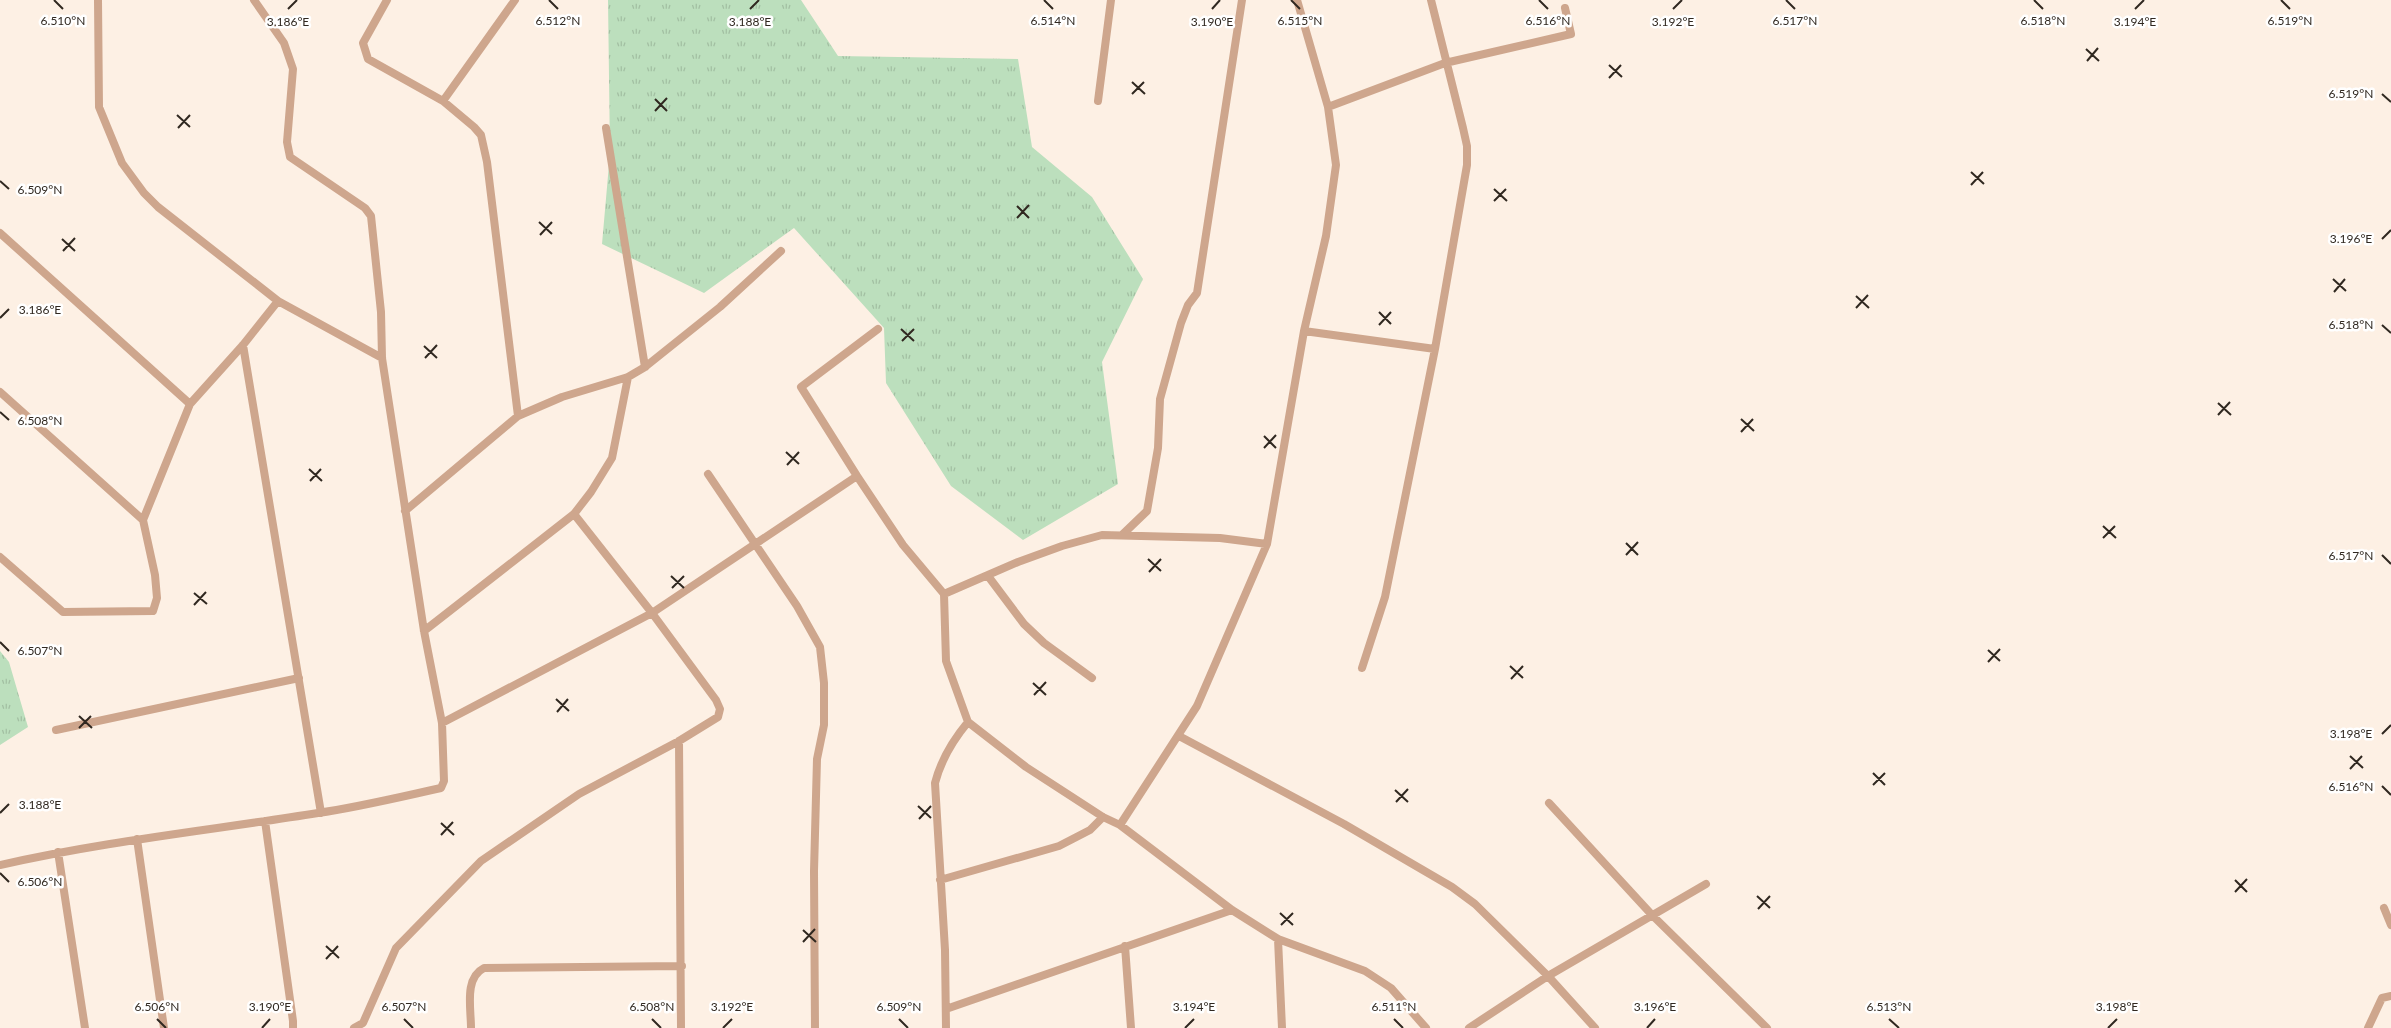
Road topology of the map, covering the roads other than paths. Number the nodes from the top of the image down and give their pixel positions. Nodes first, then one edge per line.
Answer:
1 (98, 0) edge
2 (254, 0) edge
3 (388, 0) edge
4 (515, 0) edge
5 (1110, 0) edge
6 (1242, 0) edge
7 (1297, 0) edge
8 (1431, 0) edge
9 (1565, 8) dead end
10 (1445, 63) junction
11 (443, 101) junction
12 (1098, 101) dead end
13 (1328, 107) junction
14 (606, 128) dead end
15 (0, 233) edge
16 (781, 250) dead end
17 (278, 301) junction
18 (878, 329) dead end
19 (1304, 331) junction
20 (243, 345) junction
21 (1435, 349) junction
22 (382, 358) junction
23 (645, 367) junction
24 (628, 377) junction
25 (0, 392) edge
26 (190, 404) junction
27 (518, 416) junction
28 (708, 474) dead end
29 (857, 476) junction
30 (405, 511) junction
31 (574, 514) junction
32 (143, 520) junction
33 (1122, 535) junction
34 (1267, 544) junction
35 (755, 545) junction
36 (0, 557) edge
37 (988, 576) junction
38 (944, 594) junction
39 (652, 614) junction
40 (424, 630) junction
41 (1362, 668) dead end
42 (300, 678) junction
43 (1092, 678) dead end
44 (968, 722) junction
45 (442, 723) junction
46 (56, 730) dead end
47 (1179, 736) junction
48 (679, 741) junction
49 (1549, 803) dead end
50 (321, 813) junction
51 (1103, 817) junction
52 (265, 822) junction
53 (1120, 825) junction
54 (137, 839) junction
55 (58, 852) junction
56 (0, 865) edge
57 (940, 880) junction
58 (1706, 884) dead end
59 (2384, 908) dead end
60 (1232, 910) junction
61 (1652, 915) junction
62 (2391, 925) edge
63 (1278, 939) junction
64 (1125, 946) junction
65 (682, 966) junction
66 (1548, 976) junction
67 (2391, 996) edge
68 (946, 1009) junction
69 (84, 1028) edge
70 (164, 1028) edge
71 (292, 1028) edge
72 (354, 1028) edge
73 (471, 1028) edge
74 (681, 1028) edge
75 (815, 1028) edge
76 (946, 1028) edge
77 (1131, 1028) edge
78 (1282, 1028) edge
79 (1426, 1028) edge
80 (1469, 1028) edge
81 (1595, 1028) edge
82 (1766, 1028) edge
83 (2368, 1028) edge

1 - 17 street
2 - 22 street
3 - 11 street
4 - 11 street
5 - 12 street
6 - 33 street
7 - 13 street
8 - 10 street
9 - 10 street
10 - 13 street
10 - 21 street
11 - 27 street
13 - 19 street
14 - 23 street
15 - 26 street
16 - 23 street
17 - 20 street
17 - 22 street
18 - 29 street
19 - 21 street
19 - 34 street
20 - 26 street
20 - 42 street
21 - 41 street
22 - 30 street
23 - 24 street
24 - 27 street
24 - 31 street
25 - 32 street
26 - 32 street
27 - 30 street
28 - 35 street
29 - 35 street
29 - 38 street
30 - 40 street
31 - 39 street
31 - 40 street
32 - 36 street
33 - 34 street
33 - 37 street
34 - 47 street
35 - 39 street
35 - 75 street
37 - 38 street
37 - 43 street
38 - 44 street
39 - 45 street
39 - 48 street
40 - 45 street
42 - 46 street
42 - 50 street
44 - 51 street
44 - 57 street
45 - 50 street
47 - 53 street
47 - 66 street
48 - 65 street
48 - 72 street
49 - 61 street
50 - 52 street
51 - 53 street
51 - 57 street
52 - 54 street
52 - 71 street
53 - 60 street
54 - 55 street
54 - 70 street
55 - 56 street
55 - 69 street
57 - 68 street
58 - 61 street
59 - 62 street
60 - 63 street
60 - 64 street
61 - 66 street
61 - 82 street
63 - 78 street
63 - 79 street
64 - 68 street
64 - 77 street
65 - 73 street
65 - 74 street
66 - 80 street
66 - 81 street
67 - 83 street
68 - 76 street

